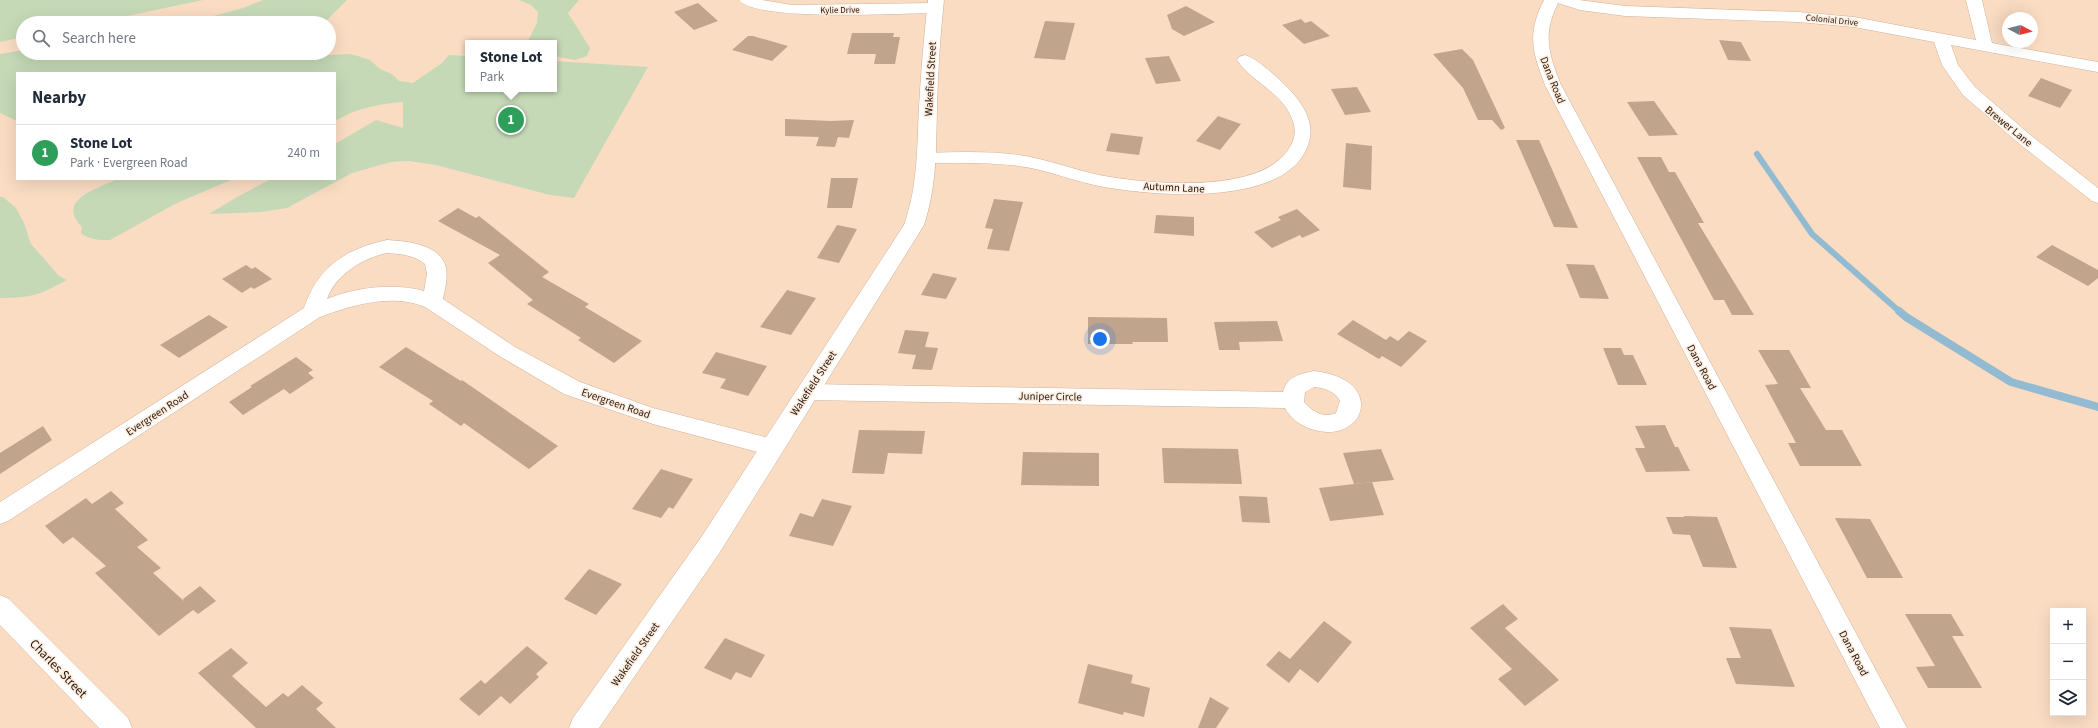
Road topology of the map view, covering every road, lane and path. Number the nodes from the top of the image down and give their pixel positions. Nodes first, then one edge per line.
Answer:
1 (747, 0) edge
2 (1552, 0) edge
3 (1562, 0) edge
4 (1974, 0) edge
5 (935, 4) edge
6 (1941, 38) junction
7 (1985, 46) junction
8 (1245, 60) dead end
9 (2098, 67) edge
10 (926, 158) junction
11 (2098, 197) edge
12 (432, 302) junction
13 (313, 312) junction
14 (808, 392) junction
15 (1292, 400) dead end
16 (772, 447) junction
17 (0, 514) edge
18 (0, 607) edge
19 (118, 728) edge
20 (582, 728) edge
21 (1894, 728) edge

1 - 5 street, Kylie Drive
2 - 21 street, Dana Road
3 - 6 street, Colonial Drive
4 - 7 street
5 - 10 street, Wakefield Street
6 - 7 street, Colonial Drive
6 - 11 street, Brewer Lane
7 - 9 street, Colonial Drive
8 - 10 street, Autumn Lane
10 - 14 street, Wakefield Street
12 - 13 street, Evergreen Road
12 - 13 street
12 - 16 street, Evergreen Road
13 - 17 street, Evergreen Road
14 - 15 street, Juniper Circle
14 - 16 street, Wakefield Street
16 - 20 street, Wakefield Street
18 - 19 street, Charles Street

